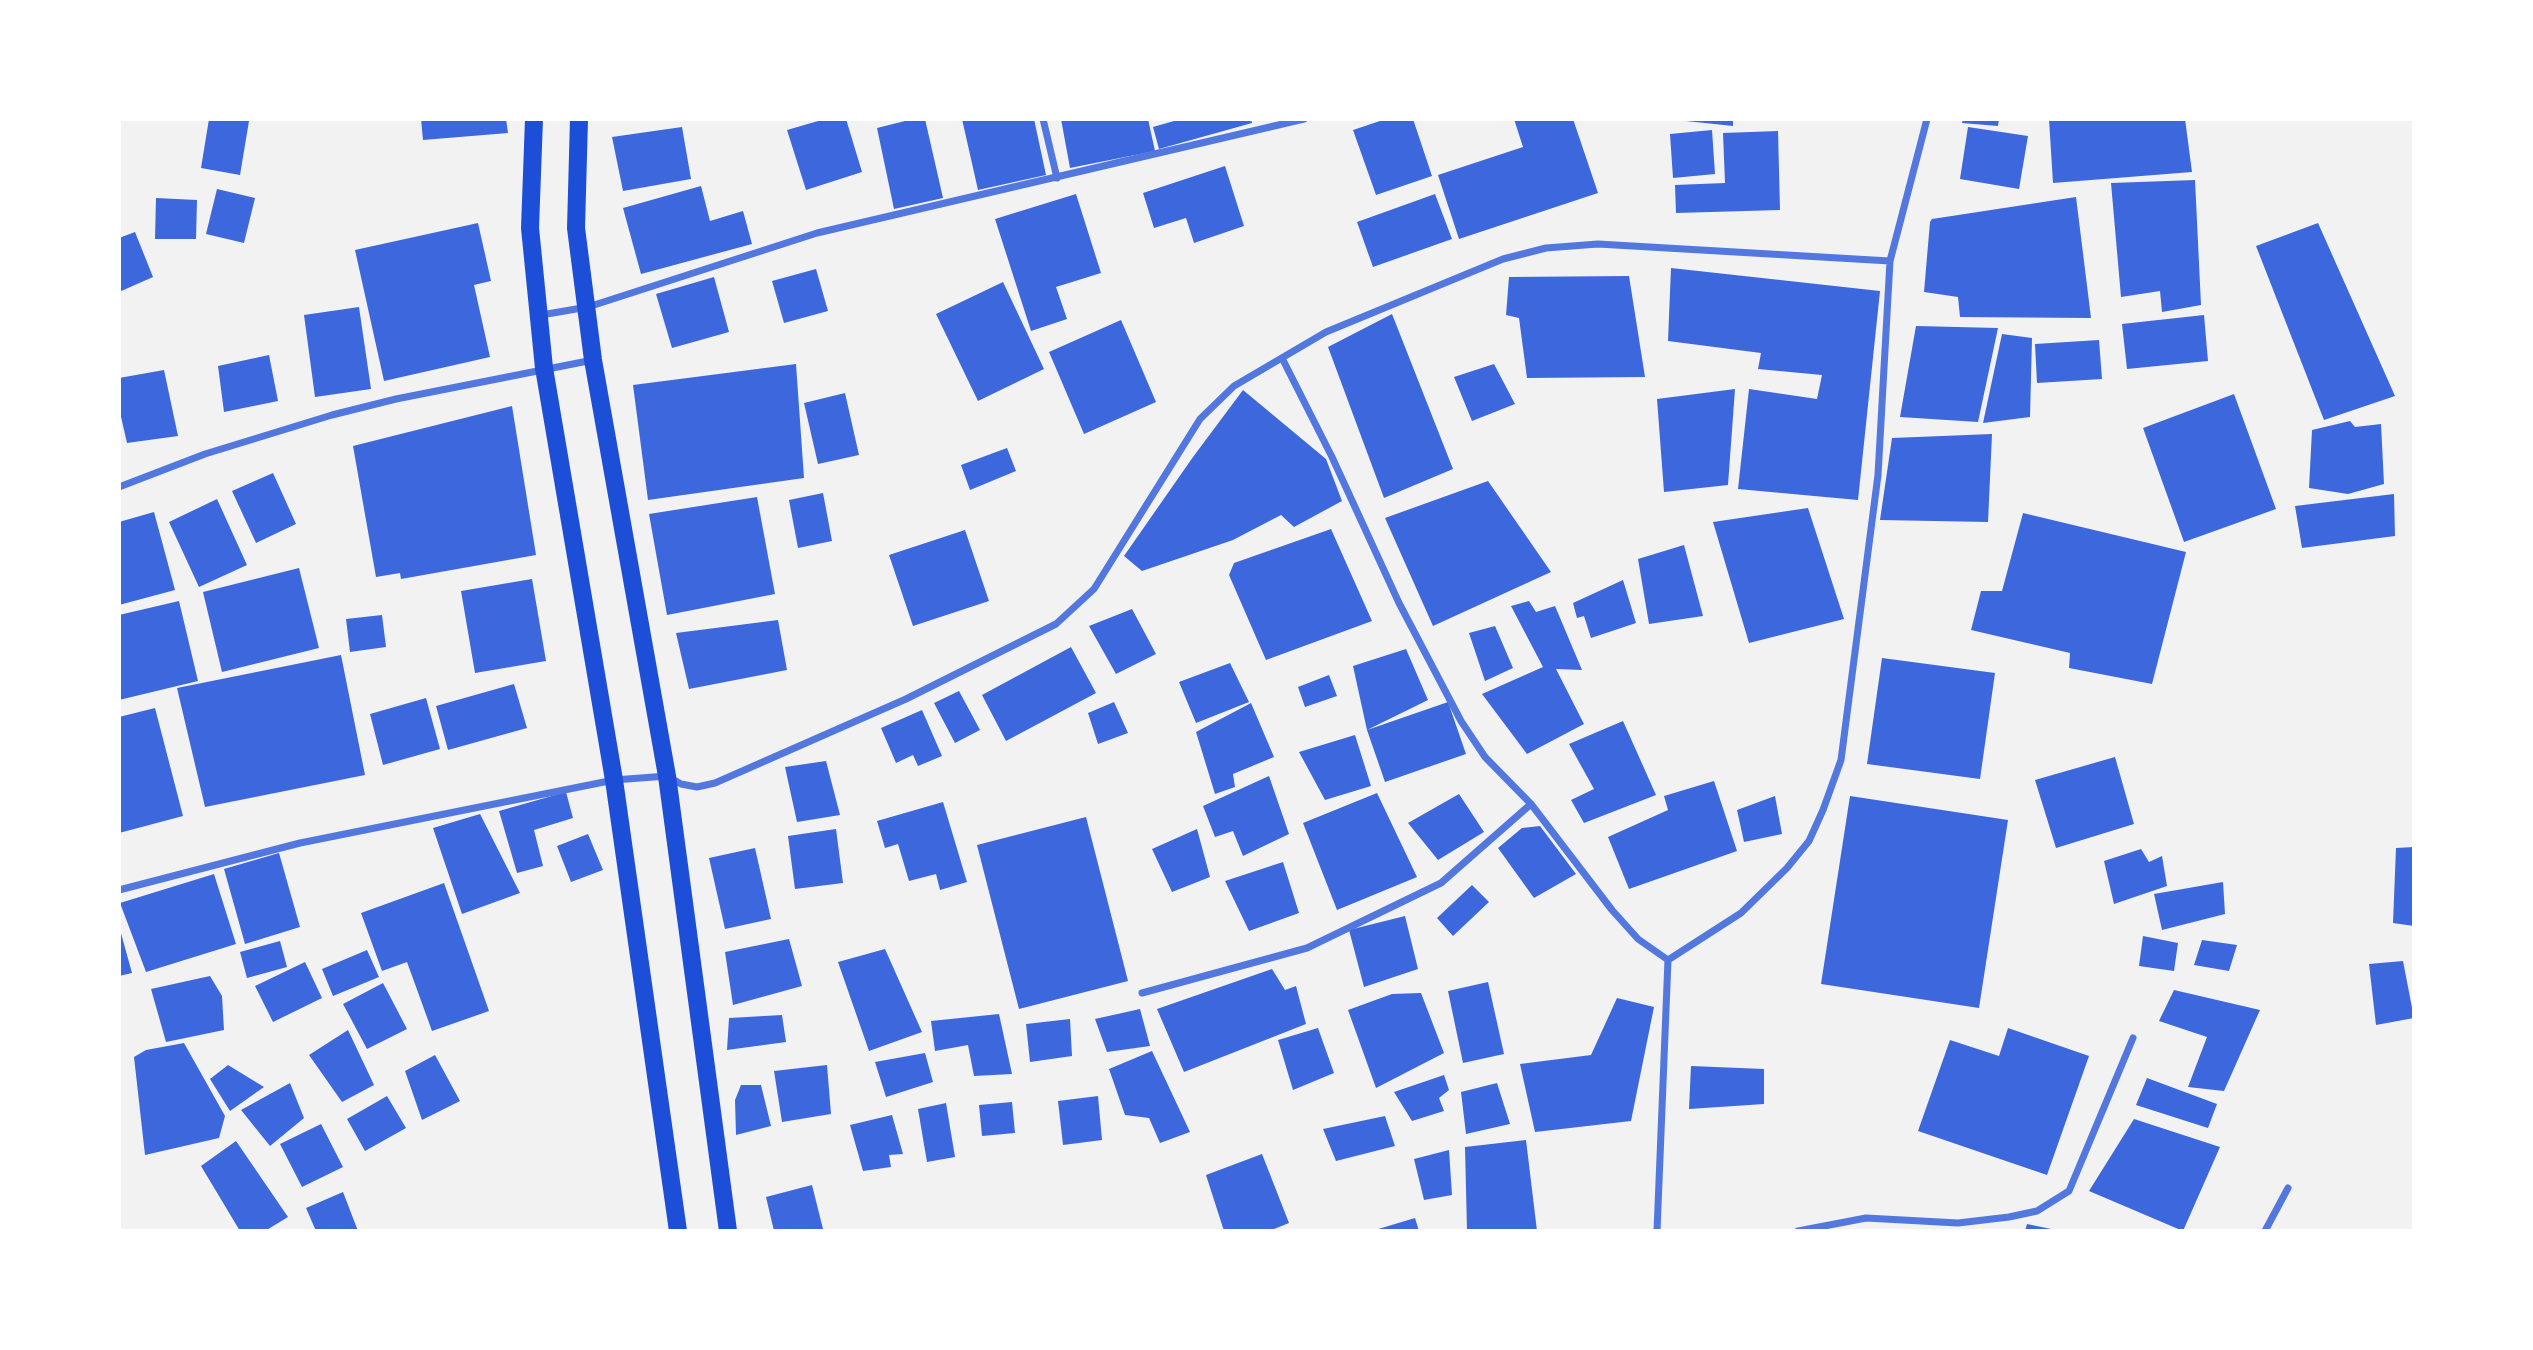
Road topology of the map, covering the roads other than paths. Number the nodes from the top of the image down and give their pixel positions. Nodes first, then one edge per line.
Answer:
1 (534, 119) edge
2 (579, 119) edge
3 (1043, 119) edge
4 (1304, 119) edge
5 (1927, 119) edge
6 (1057, 178) junction
7 (1890, 261) junction
8 (588, 307) junction
9 (537, 316) junction
10 (1282, 358) junction
11 (593, 360) junction
12 (544, 368) junction
13 (119, 487) edge
14 (667, 776) junction
15 (614, 780) junction
16 (1531, 804) junction
17 (119, 890) edge
18 (1668, 960) junction
19 (1142, 993) dead end
20 (2133, 1038) dead end
21 (2288, 1188) dead end
22 (678, 1231) edge
23 (728, 1231) edge
24 (1657, 1231) edge
25 (1797, 1231) edge
26 (2265, 1231) edge

1 - 9 main road
2 - 8 main road
3 - 6 street
4 - 6 street
5 - 7 street
6 - 8 street
7 - 10 street
7 - 18 street
8 - 9 street
8 - 11 main road
9 - 12 main road
10 - 14 street
10 - 16 street
11 - 12 street
11 - 14 main road
12 - 13 street
12 - 15 main road
14 - 15 street
14 - 23 main road
15 - 17 street
15 - 22 main road
16 - 18 street
16 - 19 street
18 - 24 street
20 - 25 street
21 - 26 street

